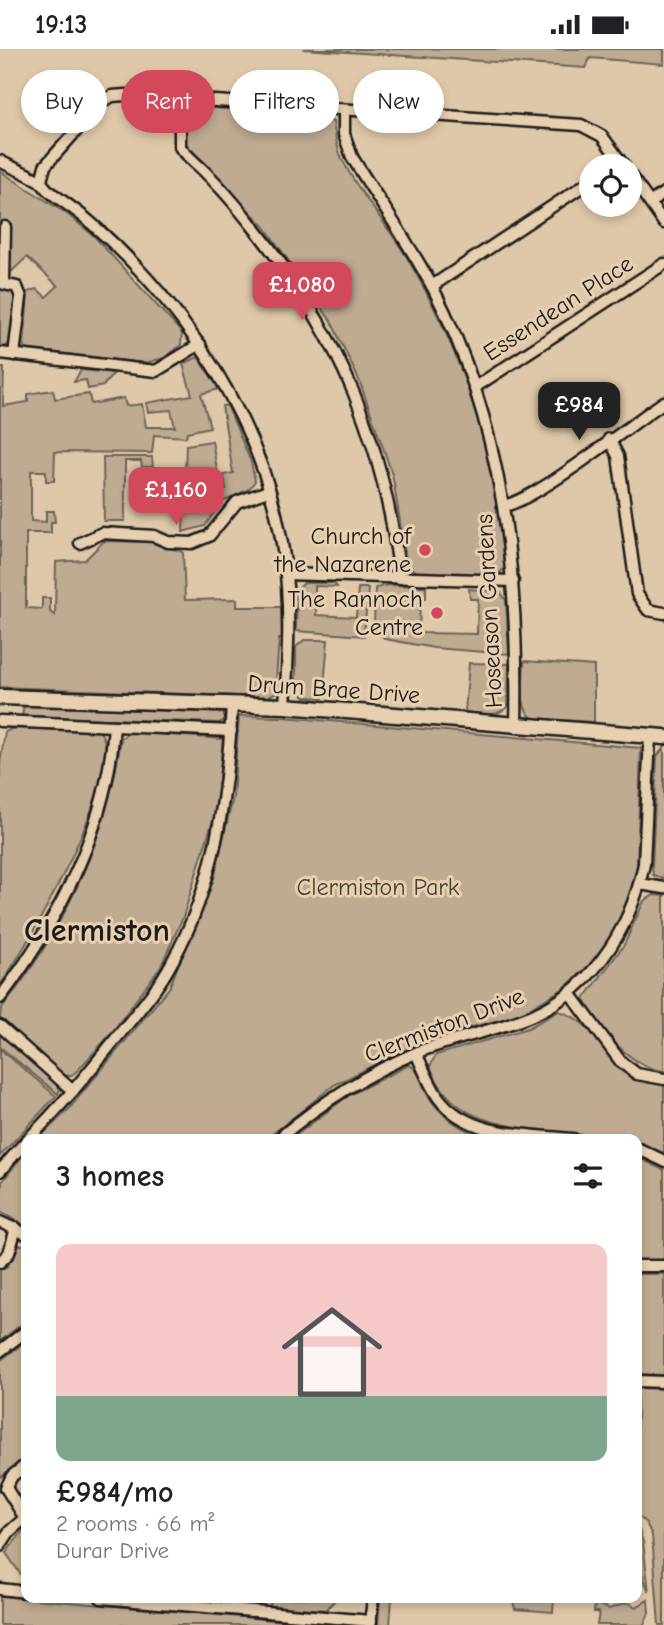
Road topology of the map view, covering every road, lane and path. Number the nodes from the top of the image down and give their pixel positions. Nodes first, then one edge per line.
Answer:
1 (121, 96) edge
2 (215, 101) edge
3 (344, 110) junction
4 (177, 133) edge
5 (612, 154) edge
6 (0, 161) edge
7 (41, 181) junction
8 (579, 189) edge
9 (642, 190) edge
10 (664, 193) edge
11 (651, 202) junction
12 (664, 223) edge
13 (5, 227) dead end
14 (664, 264) edge
15 (432, 286) junction
16 (200, 344) junction
17 (0, 353) edge
18 (14, 355) junction
19 (475, 387) junction
20 (664, 402) edge
21 (609, 439) junction
22 (268, 491) junction
23 (504, 506) junction
24 (80, 543) dead end
25 (286, 574) junction
26 (400, 578) junction
27 (513, 581) junction
28 (664, 613) edge
29 (0, 697) edge
30 (232, 705) junction
31 (285, 706) junction
32 (0, 721) edge
33 (114, 726) junction
34 (516, 727) junction
35 (231, 731) junction
36 (657, 737) edge
37 (640, 884) junction
38 (664, 888) edge
39 (570, 993) junction
40 (0, 998) edge
41 (0, 1026) edge
42 (416, 1053) junction
43 (664, 1079) edge
44 (73, 1091) junction
45 (33, 1134) edge
46 (284, 1134) edge
47 (533, 1134) edge
48 (21, 1147) edge
49 (642, 1150) edge
50 (664, 1161) edge
51 (0, 1171) edge
52 (0, 1222) edge
53 (16, 1228) junction
54 (21, 1231) edge
55 (0, 1262) edge
56 (642, 1266) edge
57 (664, 1266) edge
58 (21, 1335) edge
59 (0, 1351) edge
60 (642, 1381) edge
61 (664, 1382) edge
62 (21, 1469) edge
63 (21, 1510) edge
64 (21, 1522) edge
65 (0, 1546) edge
66 (0, 1589) edge
67 (21, 1591) edge
68 (208, 1603) edge
69 (373, 1603) edge
70 (371, 1623) edge

1 - 7 street
2 - 3 street
3 - 5 street
3 - 15 street, Hoseason Gardens
4 - 26 street
6 - 7 street
7 - 16 street
8 - 15 street
9 - 11 street
10 - 11 street
11 - 12 street
13 - 18 street
14 - 19 street, Essendean Place
15 - 19 street, Hoseason Gardens
16 - 18 street
16 - 22 street
17 - 18 street
19 - 23 street, Hoseason Gardens
20 - 21 street
21 - 23 street
21 - 28 street
22 - 24 street
22 - 25 street
23 - 27 street, Hoseason Gardens
25 - 26 street
25 - 31 street
26 - 27 street
27 - 34 street, Hoseason Gardens
29 - 30 street, Drum Brae Drive
30 - 31 street, Drum Brae Drive
30 - 35 street
31 - 34 street, Drum Brae Drive
32 - 33 street
33 - 35 street
33 - 40 street
34 - 36 street, Drum Brae Drive
35 - 44 street
36 - 37 street, Clermiston Drive
37 - 38 street
37 - 39 street, Clermiston Drive
39 - 42 street, Clermiston Drive
39 - 43 street
41 - 44 street
42 - 46 street, Clermiston Drive
42 - 47 street
44 - 45 street
48 - 51 street
49 - 50 street
52 - 53 street
53 - 54 street
53 - 55 street
56 - 57 street
58 - 59 street
60 - 61 street
62 - 63 street
64 - 65 street
66 - 67 street
68 - 70 street
69 - 70 street

